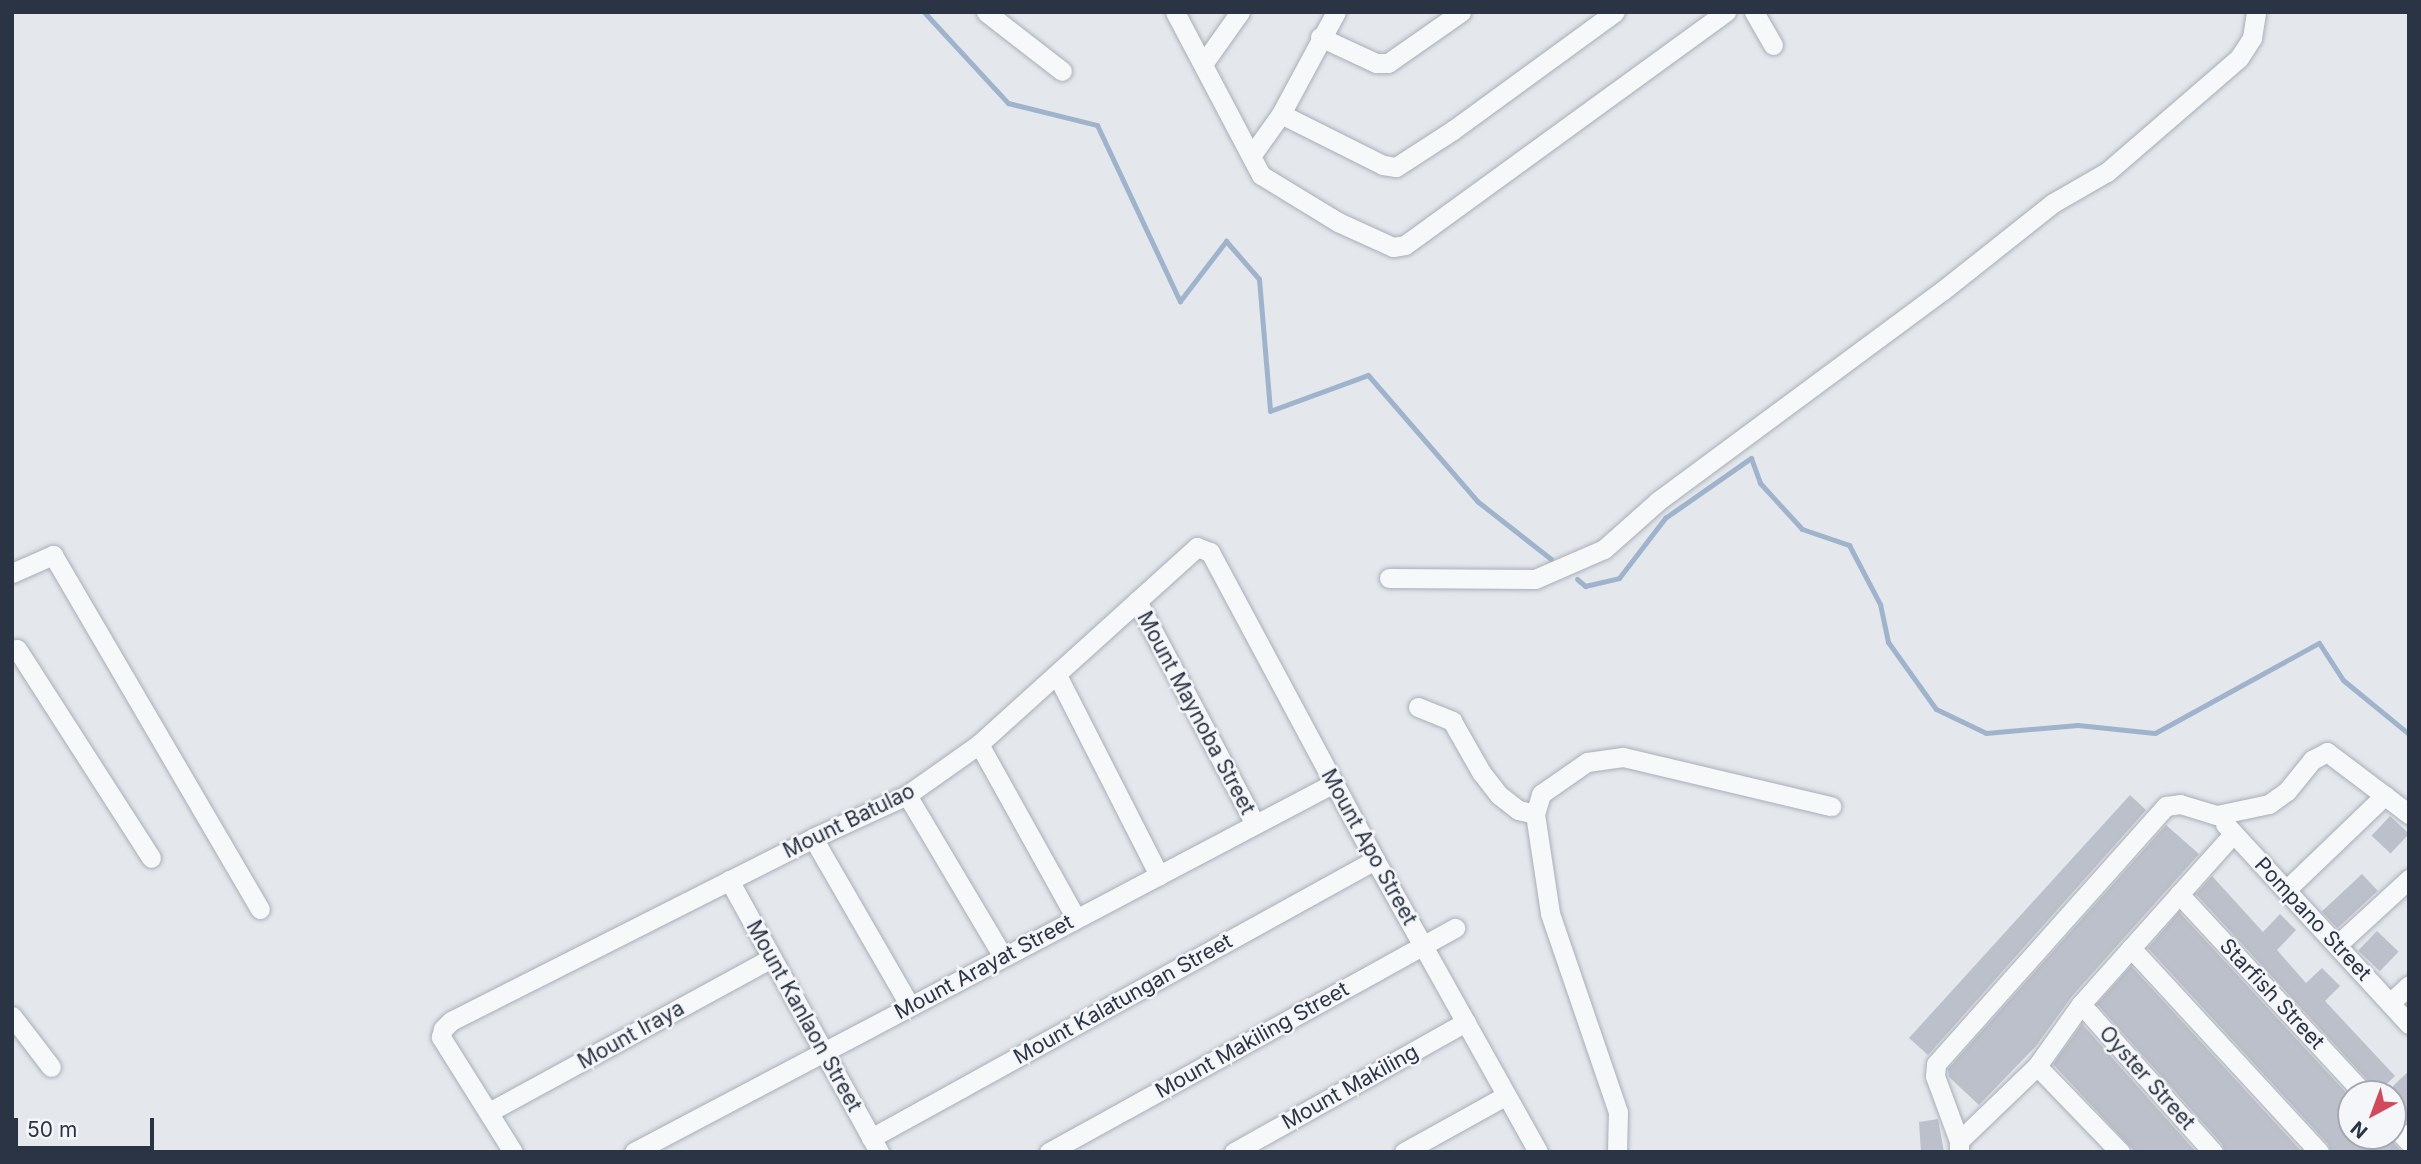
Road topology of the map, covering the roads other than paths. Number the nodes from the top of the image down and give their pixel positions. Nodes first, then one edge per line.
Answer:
1 (986, 12) edge
2 (1175, 12) edge
3 (1240, 12) edge
4 (1336, 12) edge
5 (1615, 12) edge
6 (1726, 12) edge
7 (1754, 12) edge
8 (2256, 12) edge
9 (1458, 13) edge
10 (1320, 37) junction
11 (1773, 45) dead end
12 (1203, 64) junction
13 (1062, 71) dead end
14 (1281, 114) junction
15 (1251, 156) junction
16 (1197, 547) joint
17 (12, 573) edge
18 (1388, 578) dead end
19 (1137, 601) junction
20 (12, 651) edge
21 (1057, 675) junction
22 (1418, 707) dead end
23 (979, 744) junction
24 (1334, 783) junction
25 (907, 795) junction
26 (2385, 795) junction
27 (1831, 806) dead end
28 (1535, 814) junction
29 (2409, 814) edge
30 (2217, 816) junction
31 (1255, 824) junction
32 (2234, 833) junction
33 (813, 838) junction
34 (151, 858) dead end
35 (1375, 860) junction
36 (1159, 875) junction
37 (2409, 879) edge
38 (729, 880) junction
39 (2286, 890) junction
40 (2179, 894) junction
41 (260, 909) dead end
42 (1076, 918) junction
43 (1455, 928) dead end
44 (1423, 945) junction
45 (2337, 946) junction
46 (2131, 948) junction
47 (1003, 957) junction
48 (772, 958) junction
49 (2409, 985) edge
50 (2389, 1003) junction
51 (2081, 1004) junction
52 (910, 1006) junction
53 (12, 1016) edge
54 (1466, 1022) junction
55 (2409, 1024) edge
56 (824, 1052) junction
57 (2037, 1066) junction
58 (51, 1068) dead end
59 (2351, 1080) edge
60 (1505, 1096) junction
61 (489, 1112) junction
62 (875, 1145) edge
63 (1959, 1146) edge
64 (513, 1152) edge
65 (634, 1152) edge
66 (1049, 1152) edge
67 (1234, 1152) edge
68 (1404, 1152) edge
69 (1538, 1152) edge
70 (1617, 1152) edge
71 (2120, 1152) edge
72 (2213, 1152) edge
73 (2319, 1152) edge

1 - 13 street
2 - 12 street
3 - 12 street
4 - 10 street
5 - 14 street
6 - 15 street
7 - 11 street
8 - 18 street
9 - 10 street
10 - 14 street
12 - 15 street
14 - 15 street
16 - 19 street, Mount Batulao
16 - 24 street, Mount Apo Street
17 - 41 street
19 - 21 street, Mount Batulao
19 - 31 street, Mount Maynoba Street
20 - 34 street
21 - 23 street, Mount Batulao
21 - 36 street
22 - 28 street
23 - 25 street, Mount Batulao
23 - 42 street
24 - 31 street, Mount Arayat Street
24 - 35 street, Mount Apo Street
25 - 33 street, Mount Batulao
25 - 47 street
26 - 29 street
26 - 30 street
26 - 39 street
27 - 28 street
28 - 70 street
30 - 32 street, Pompano Street
30 - 63 street
31 - 36 street, Mount Arayat Street
32 - 39 street, Pompano Street
32 - 40 street
33 - 38 street, Mount Batulao
33 - 52 street
35 - 44 street, Mount Apo Street
35 - 62 street, Mount Kalatungan Street
36 - 42 street, Mount Arayat Street
37 - 45 street
38 - 48 street, Mount Kanlaon Street
38 - 61 street, Mount Batulao
39 - 45 street, Pompano Street
40 - 46 street
40 - 59 street, Starfish Street
42 - 47 street, Mount Arayat Street
43 - 44 street, Mount Makiling Street
44 - 54 street, Mount Apo Street
44 - 66 street, Mount Makiling Street
45 - 50 street, Pompano Street
46 - 51 street
46 - 73 street
47 - 52 street, Mount Arayat Street
48 - 56 street, Mount Kanlaon Street
48 - 61 street, Mount Iraya
49 - 50 street
50 - 55 street, Pompano Street
51 - 57 street
51 - 72 street, Oyster Street
52 - 56 street, Mount Arayat Street
53 - 58 street
54 - 60 street, Mount Apo Street
54 - 67 street, Mount Makiling
56 - 62 street, Mount Kanlaon Street
56 - 65 street, Mount Arayat Street
57 - 63 street
57 - 71 street
60 - 68 street
60 - 69 street, Mount Apo Street
61 - 64 street

